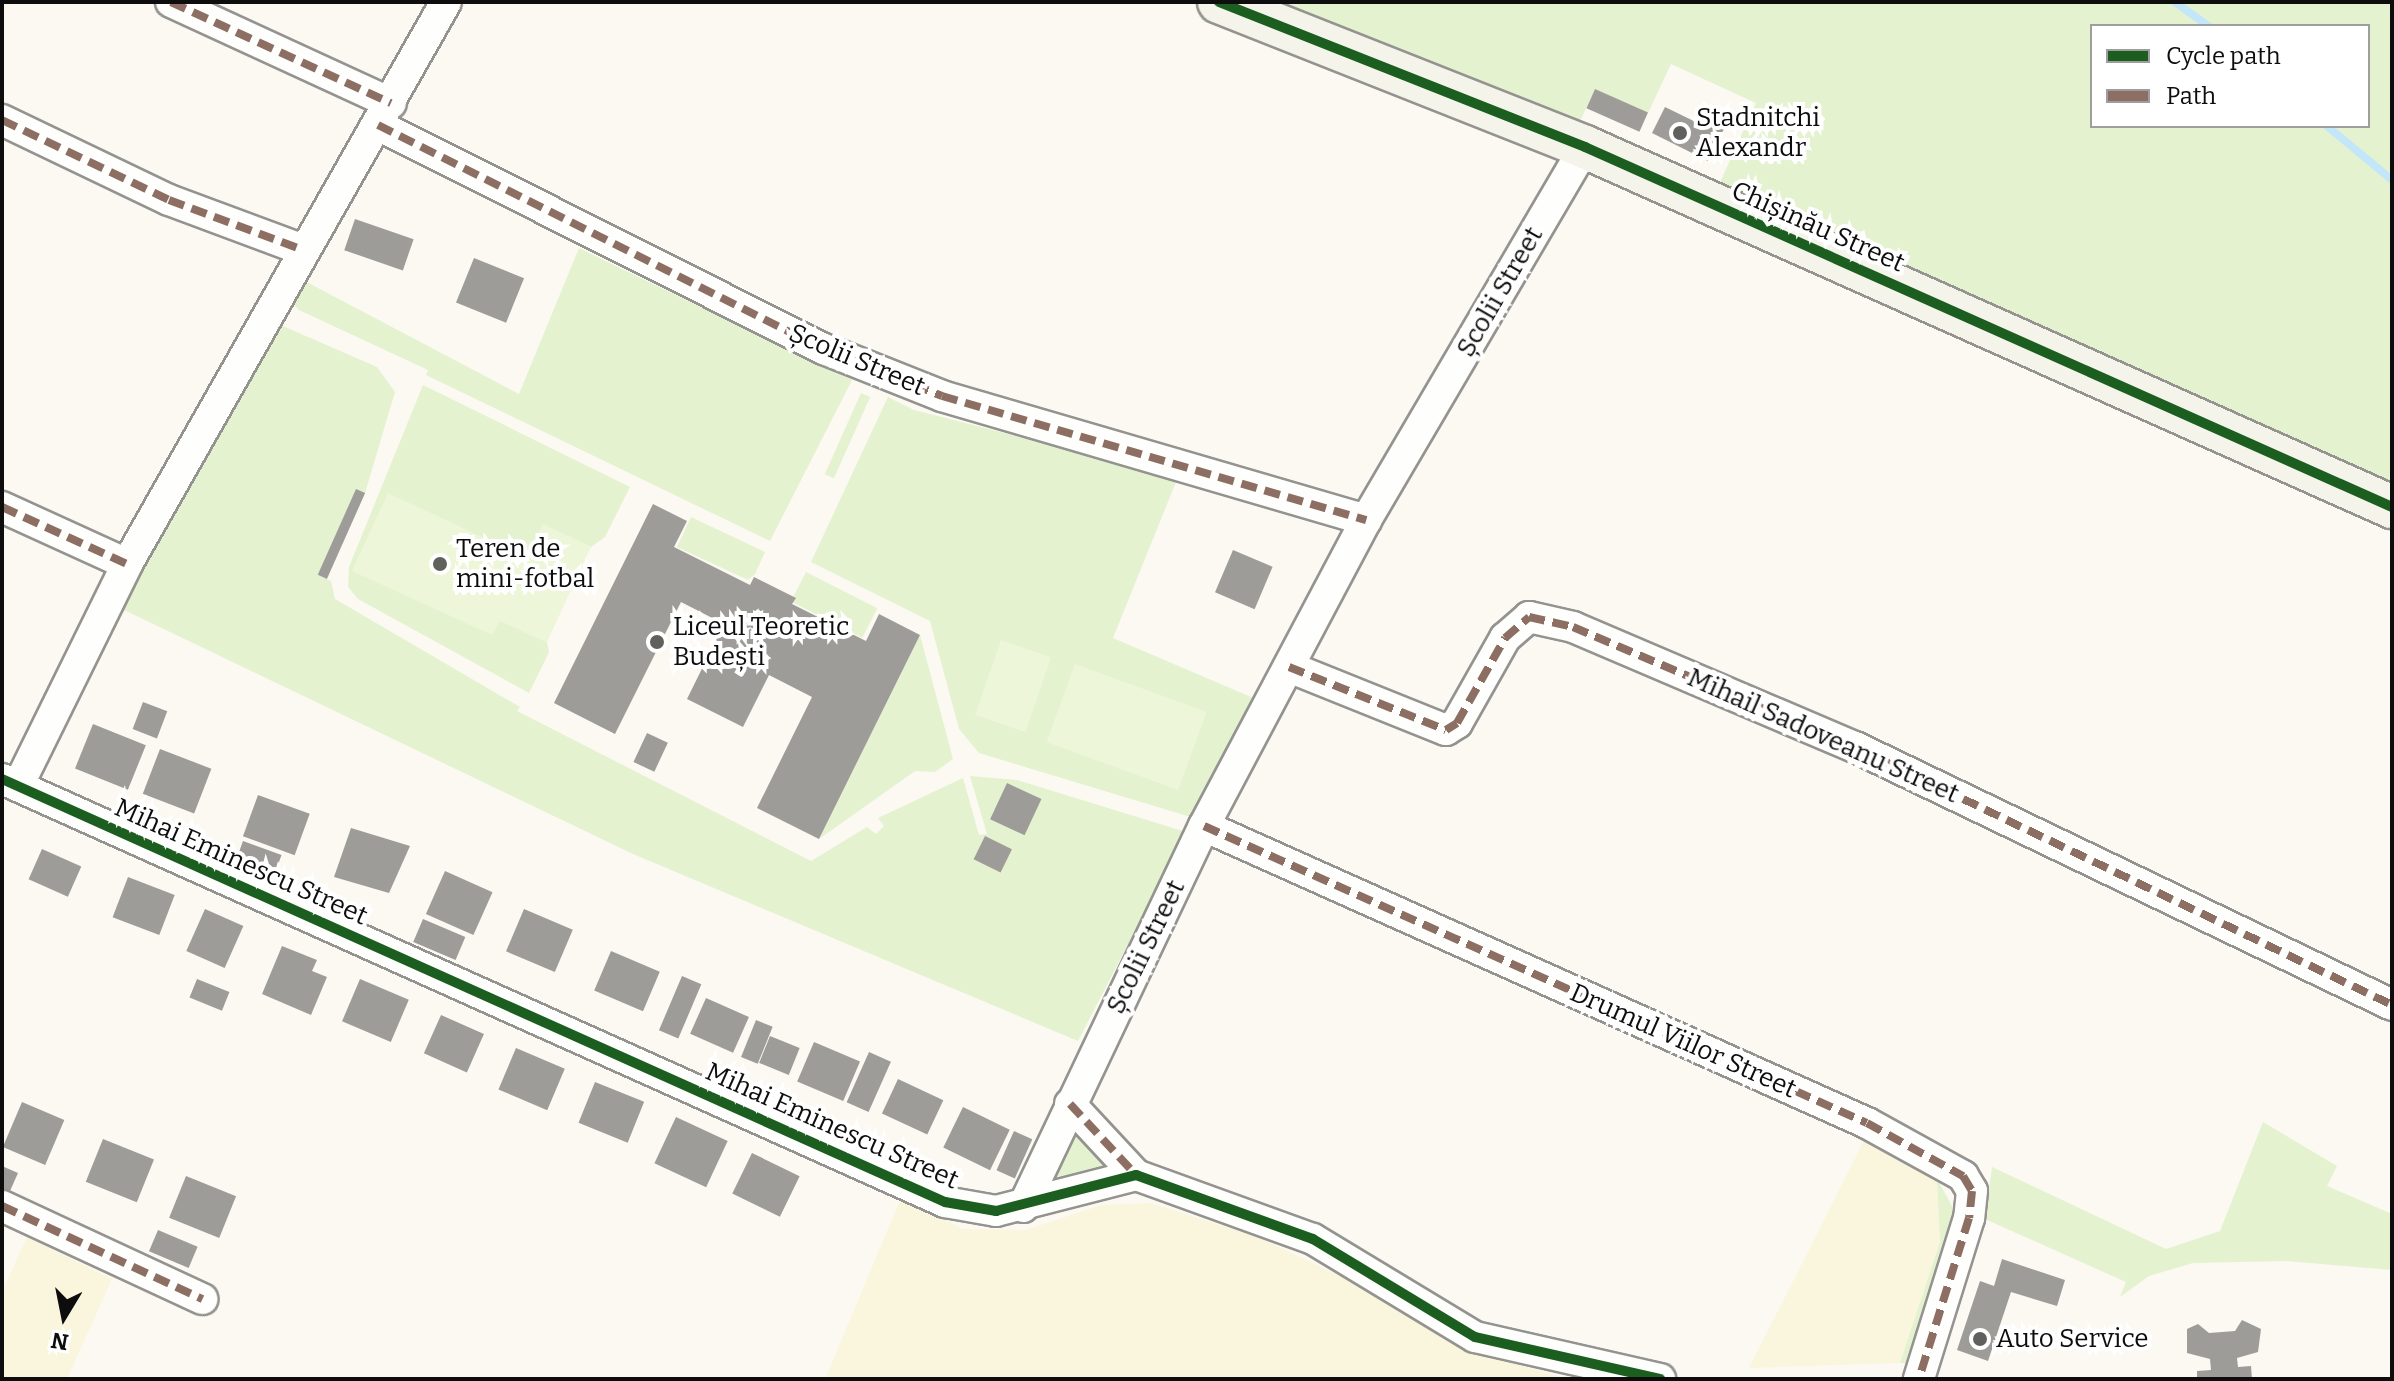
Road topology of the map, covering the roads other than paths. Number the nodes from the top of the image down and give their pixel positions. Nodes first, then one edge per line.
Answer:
1 (171, 2) edge
2 (446, 2) edge
3 (1219, 2) edge
4 (384, 114) junction
5 (2, 120) edge
6 (1585, 147) junction
7 (301, 249) junction
8 (2, 507) edge
9 (2392, 507) edge
10 (1366, 520) junction
11 (127, 564) junction
12 (1289, 667) junction
13 (10, 783) edge
14 (1204, 826) junction
15 (2392, 1005) edge
16 (1070, 1104) junction
17 (1136, 1175) junction
18 (2, 1206) edge
19 (1023, 1207) junction
20 (202, 1299) dead end
21 (1660, 1379) edge
22 (1919, 1379) edge

1 - 4 street, Școlii Street
2 - 4 street
3 - 6 street, Chișinău Street
4 - 7 street
4 - 10 street, Școlii Street
5 - 7 street
6 - 9 street, Chișinău Street
6 - 10 street, Școlii Street
7 - 11 street
8 - 11 street
10 - 12 street, Școlii Street
11 - 13 street
12 - 14 street, Școlii Street
12 - 15 street, Mihail Sadoveanu Street
13 - 19 street, Mihai Eminescu Street
14 - 16 street, Școlii Street
14 - 22 street, Drumul Viilor Street
16 - 17 street
16 - 19 street, Școlii Street
17 - 19 street, Mihai Eminescu Street
17 - 21 street
18 - 20 street

